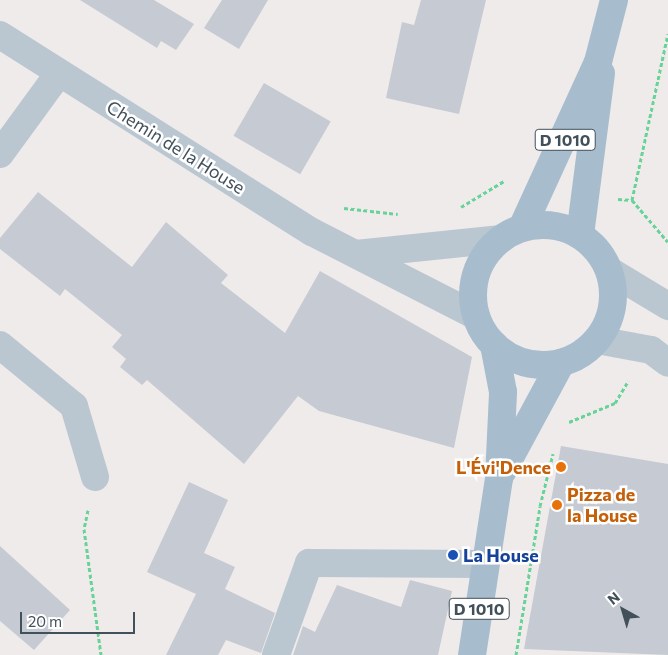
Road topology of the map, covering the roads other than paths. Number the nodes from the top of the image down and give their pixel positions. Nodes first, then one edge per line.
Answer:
1 (614, 0) edge
2 (0, 35) edge
3 (603, 50) junction
4 (59, 73) junction
5 (0, 154) edge
6 (512, 234) junction
7 (580, 235) junction
8 (355, 255) junction
9 (610, 271) junction
10 (668, 306) edge
11 (476, 316) junction
12 (597, 340) junction
13 (0, 345) edge
14 (494, 345) junction
15 (561, 363) junction
16 (668, 363) edge
17 (95, 477) road end
18 (499, 478) junction
19 (485, 564) junction
20 (276, 655) edge
21 (472, 655) edge

1 - 3 main road, D 1010
2 - 4 street, Chemin de la House
3 - 6 main road, D 1010
3 - 7 main road, D 1010
4 - 5 street
4 - 8 street, Chemin de la House
6 - 7 main road
6 - 8 street
6 - 11 main road
7 - 9 main road
8 - 11 street, Chemin de la House
9 - 10 street
9 - 12 main road
11 - 14 main road
12 - 15 main road
12 - 16 street
13 - 17 street
14 - 15 main road
14 - 18 main road, D 1010
15 - 18 main road, D 1010
18 - 19 main road, D 1010
19 - 20 street
19 - 21 main road, D 1010

